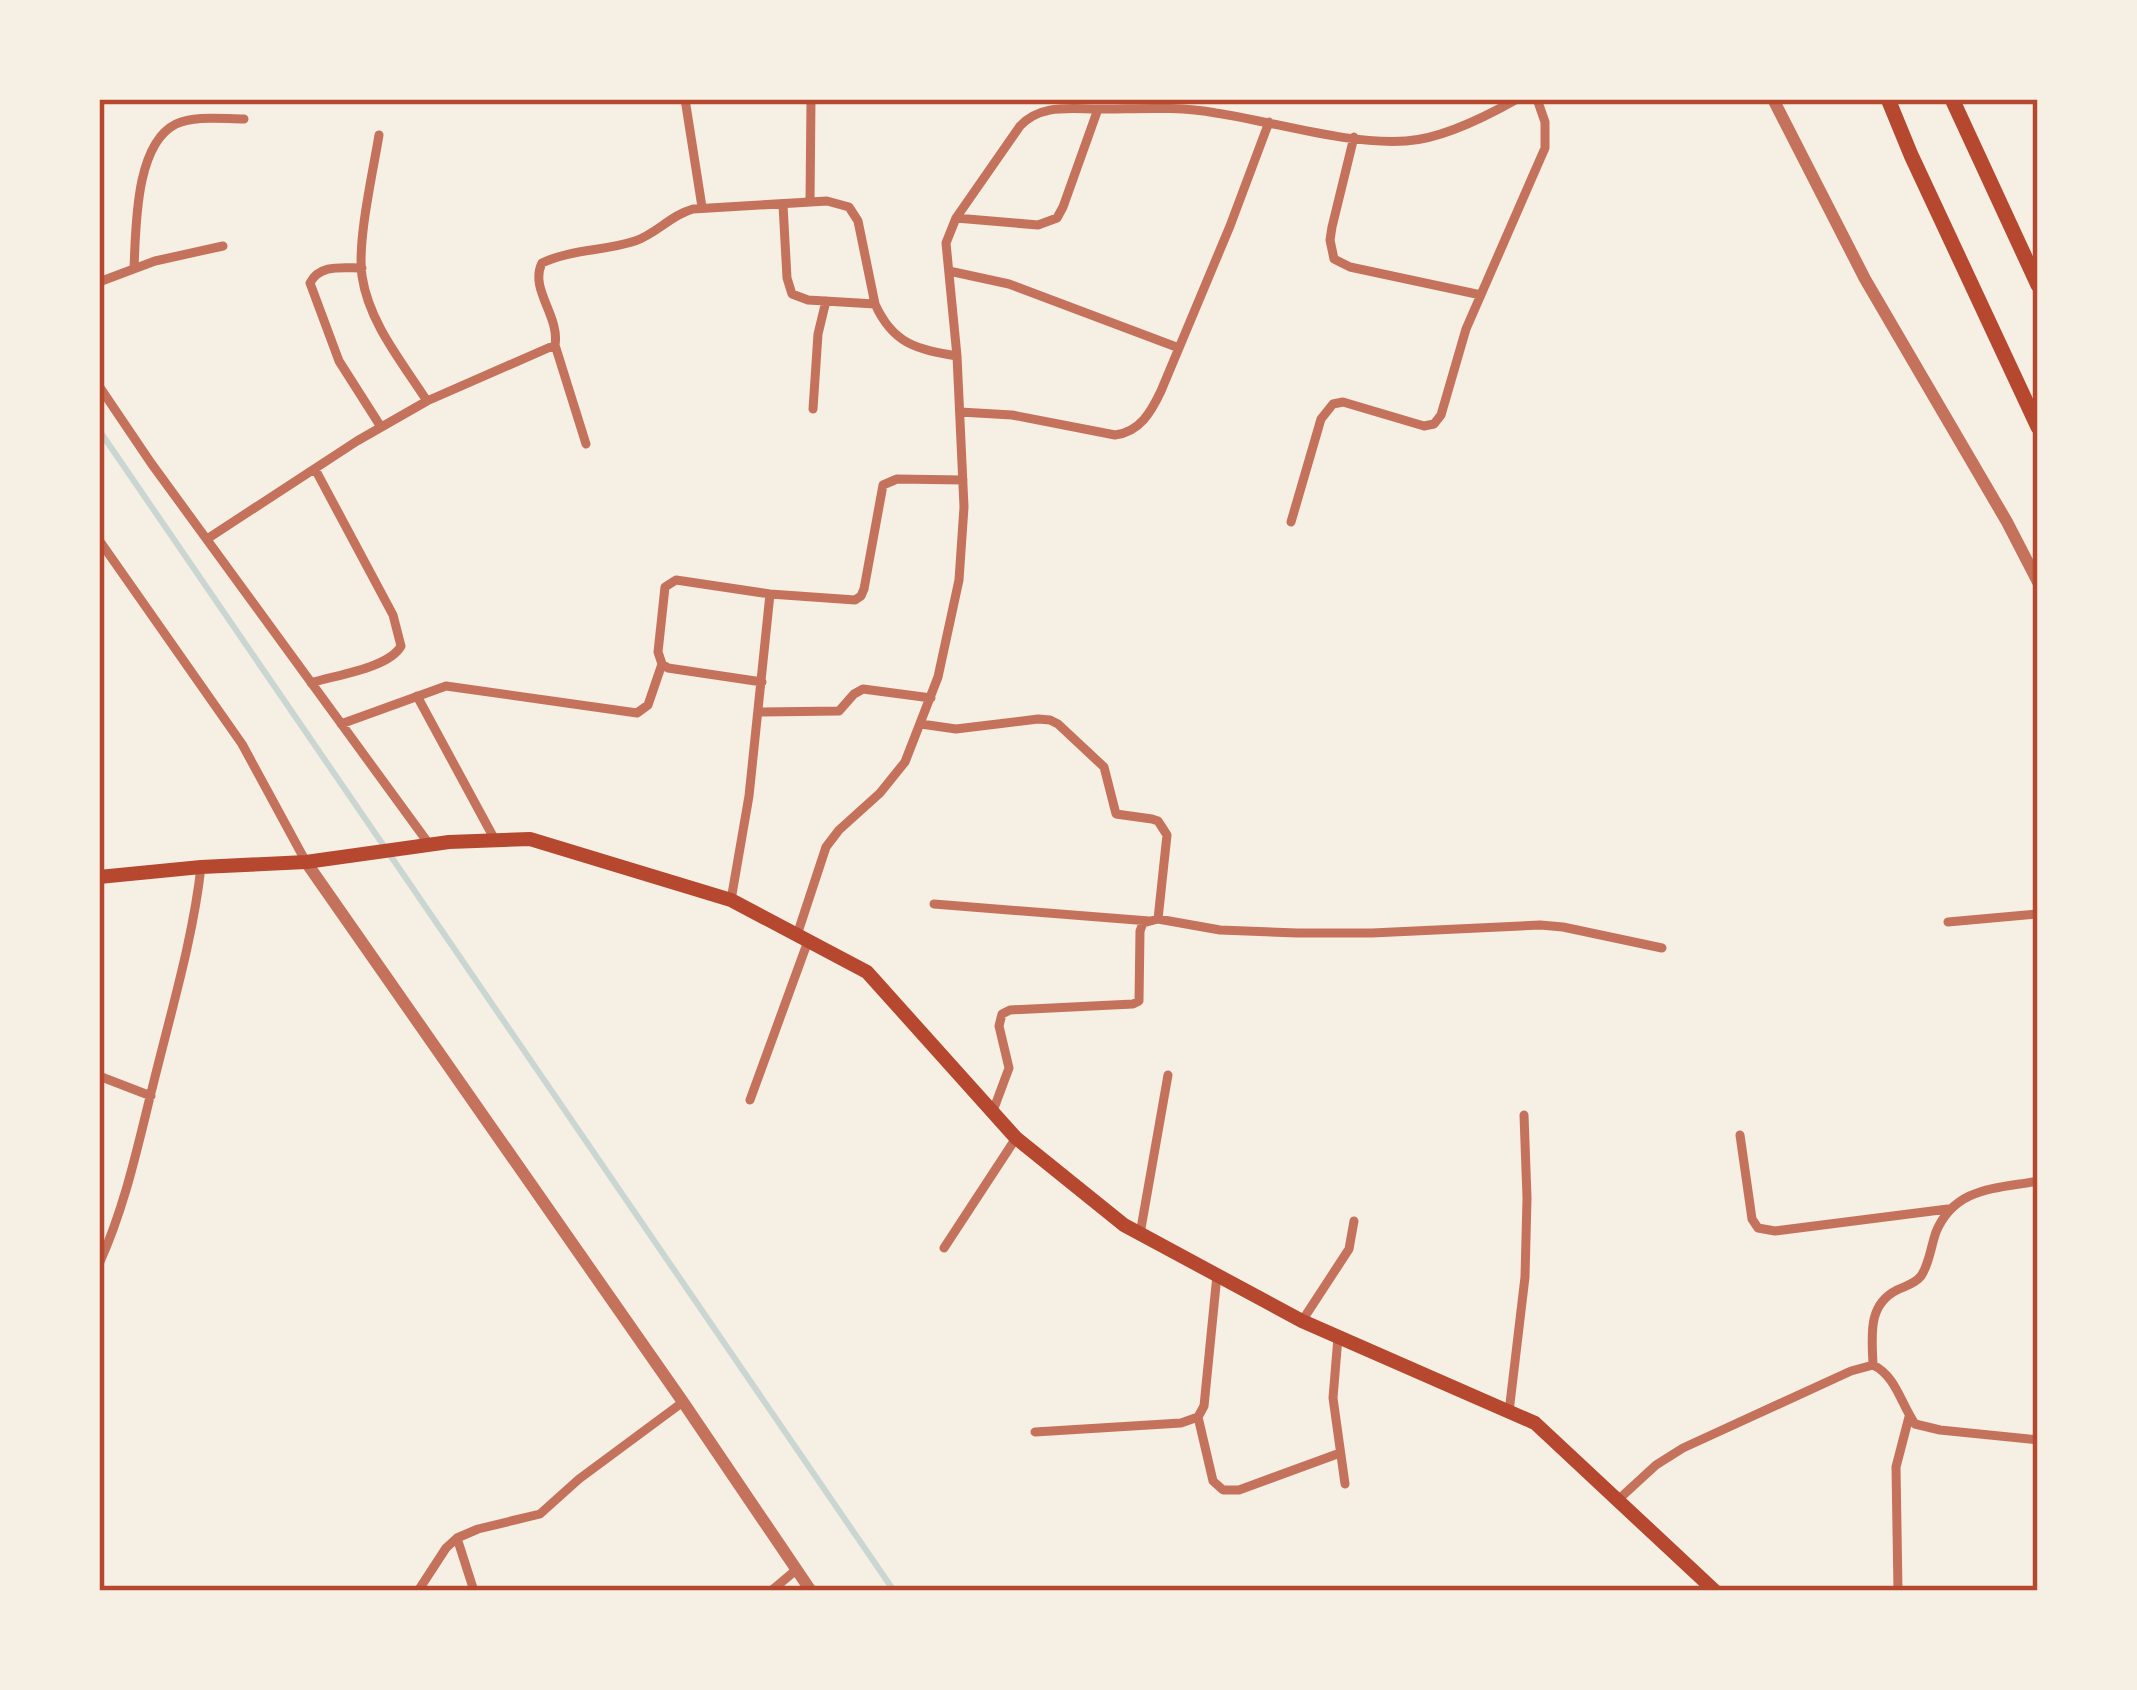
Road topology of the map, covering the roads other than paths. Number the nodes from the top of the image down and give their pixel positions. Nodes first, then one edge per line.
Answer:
1 (685, 99) edge
2 (812, 99) edge
3 (1027, 99) edge
4 (1517, 99) edge
5 (1538, 99) edge
6 (1773, 99) edge
7 (1888, 99) edge
8 (1952, 99) edge
9 (1153, 104) edge
10 (1098, 109) junction
11 (1030, 115) junction
12 (244, 118) dead end
13 (1268, 122) junction
14 (379, 135) dead end
15 (1354, 137) junction
16 (810, 202) junction
17 (783, 205) junction
18 (702, 207) junction
19 (956, 218) junction
20 (223, 246) dead end
21 (134, 268) junction
22 (362, 268) junction
23 (949, 271) junction
24 (99, 282) edge
25 (2038, 285) edge
26 (1481, 295) junction
27 (826, 302) junction
28 (875, 304) junction
29 (555, 345) junction
30 (1179, 348) junction
31 (956, 356) junction
32 (99, 386) edge
33 (428, 400) junction
34 (813, 409) dead end
35 (960, 412) junction
36 (2038, 427) edge
37 (381, 428) junction
38 (586, 444) dead end
39 (315, 469) junction
40 (963, 480) junction
41 (1291, 521) dead end
42 (207, 539) junction
43 (99, 540) edge
44 (2038, 583) edge
45 (770, 594) junction
46 (662, 664) junction
47 (762, 682) junction
48 (311, 683) junction
49 (416, 695) junction
50 (931, 698) junction
51 (759, 712) junction
52 (341, 724) junction
53 (921, 724) junction
54 (495, 840) junction
55 (423, 845) junction
56 (306, 862) junction
57 (201, 867) junction
58 (99, 878) edge
59 (731, 900) junction
60 (934, 904) dead end
61 (2038, 914) edge
62 (1154, 920) junction
63 (1948, 922) dead end
64 (802, 938) junction
65 (1662, 948) dead end
66 (1168, 1075) dead end
67 (99, 1076) edge
68 (151, 1096) junction
69 (750, 1100) dead end
70 (993, 1111) junction
71 (1524, 1114) dead end
72 (1740, 1135) dead end
73 (1016, 1138) junction
74 (2038, 1181) edge
75 (1948, 1209) junction
76 (1354, 1221) dead end
77 (1141, 1234) junction
78 (944, 1248) dead end
79 (99, 1264) edge
80 (1216, 1275) junction
81 (1302, 1322) junction
82 (1338, 1337) junction
83 (1874, 1364) junction
84 (683, 1402) junction
85 (1509, 1412) junction
86 (1198, 1417) junction
87 (1910, 1417) junction
88 (1035, 1432) dead end
89 (2038, 1440) edge
90 (1340, 1453) junction
91 (1345, 1484) dead end
92 (1618, 1499) junction
93 (457, 1538) junction
94 (796, 1570) junction
95 (1697, 1584) edge
96 (418, 1591) edge
97 (474, 1591) edge
98 (770, 1591) edge
99 (811, 1591) edge
100 (1715, 1591) edge
101 (1898, 1591) edge

1 - 18 street
2 - 16 street
3 - 11 street
4 - 15 street
5 - 26 street
6 - 44 street
7 - 36 highway
8 - 25 highway
9 - 10 street
9 - 13 street
10 - 11 street
10 - 19 street
11 - 19 street
12 - 21 street
13 - 15 street
13 - 30 street
14 - 22 street
15 - 26 street
16 - 17 street
16 - 28 street
17 - 18 street
17 - 27 street
18 - 29 street
19 - 23 street
20 - 21 street
21 - 24 street
22 - 33 street
22 - 37 street
23 - 30 street
23 - 31 street
26 - 41 street
27 - 28 street
27 - 34 street
28 - 31 street
29 - 33 street
29 - 38 street
30 - 35 street
31 - 35 street
32 - 42 street
33 - 37 street
35 - 40 street
37 - 39 street
39 - 42 street
39 - 48 street
40 - 45 street
40 - 50 street
42 - 48 street
43 - 56 street
45 - 46 street
45 - 47 street
46 - 47 street
46 - 49 street
47 - 51 street
48 - 52 street
49 - 52 street
49 - 54 street
50 - 51 street
50 - 53 street
51 - 59 street
52 - 55 street
53 - 62 street
53 - 64 street
54 - 55 main road
54 - 59 main road
55 - 56 main road
56 - 57 main road
56 - 84 street
57 - 58 main road
57 - 68 street
59 - 64 main road
60 - 62 street
61 - 63 street
62 - 65 street
62 - 70 street
64 - 69 street
64 - 70 main road
66 - 77 street
67 - 68 street
68 - 79 street
70 - 73 main road
71 - 85 street
72 - 75 street
73 - 77 main road
73 - 78 street
74 - 75 street
75 - 83 street
76 - 81 street
77 - 80 main road
80 - 81 main road
80 - 86 street
81 - 82 main road
82 - 85 main road
82 - 90 street
83 - 87 street
83 - 92 street
84 - 93 street
84 - 94 street
85 - 92 main road
86 - 88 street
86 - 90 street
87 - 89 street
87 - 101 street
90 - 91 street
92 - 95 main road
93 - 96 street
93 - 97 street
94 - 98 street
94 - 99 street
95 - 100 main road

